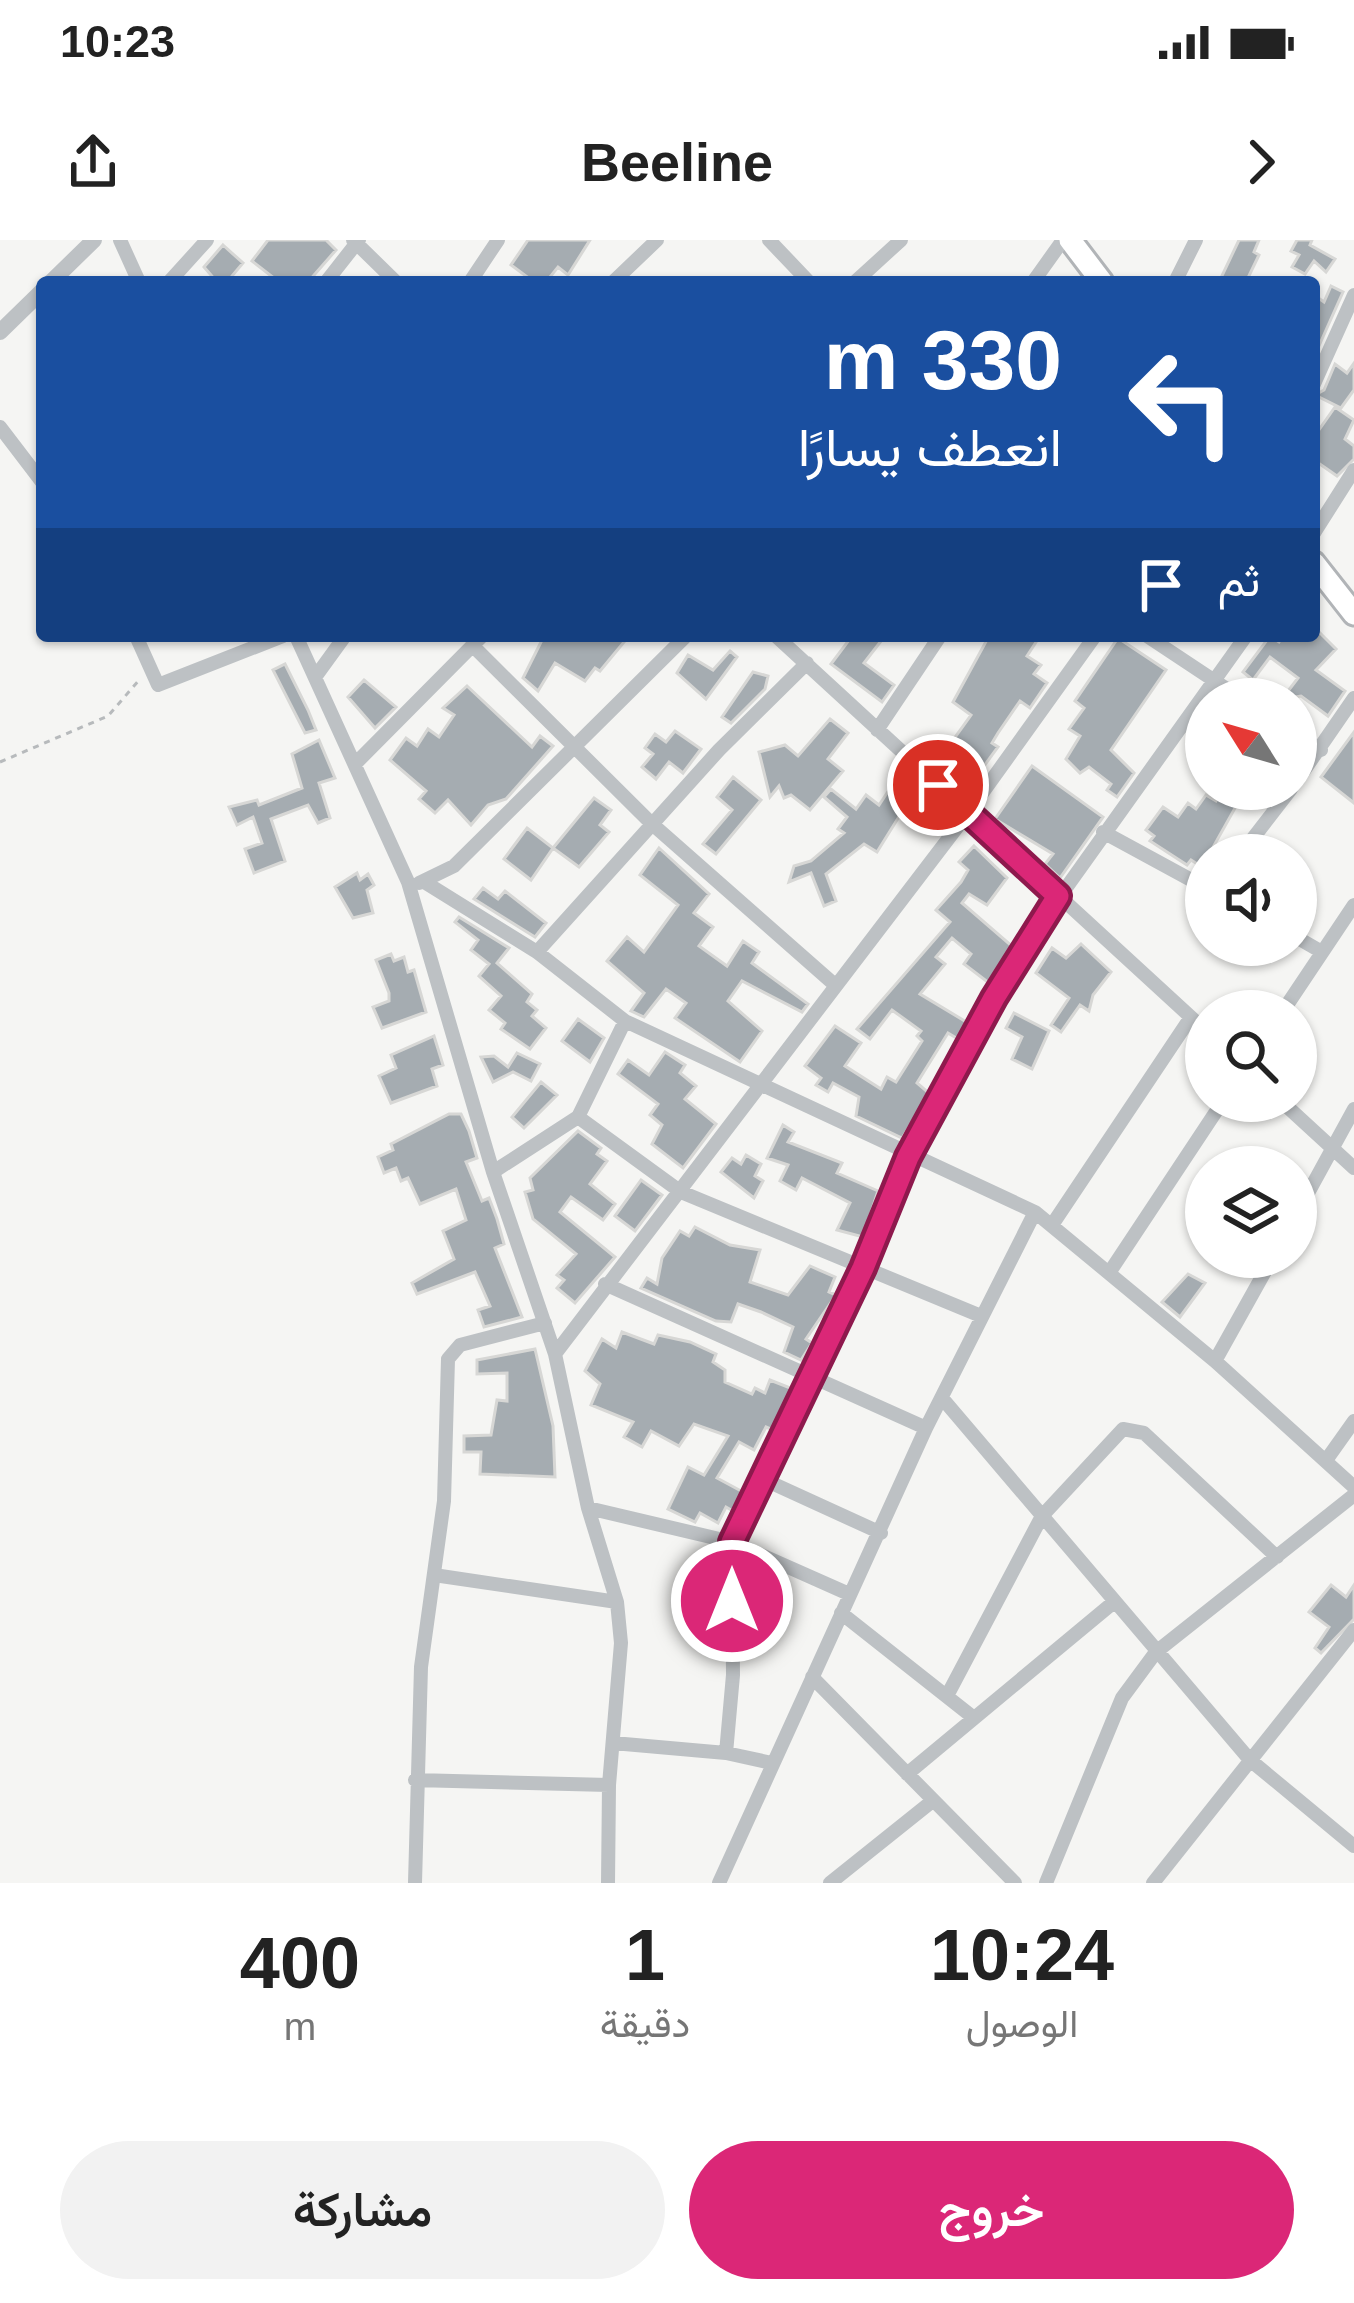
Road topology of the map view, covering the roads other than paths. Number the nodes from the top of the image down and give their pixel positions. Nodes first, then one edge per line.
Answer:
1 (94, 240) edge
2 (120, 240) edge
3 (207, 240) edge
4 (499, 240) edge
5 (657, 240) edge
6 (770, 240) edge
7 (901, 240) edge
8 (1067, 240) edge
9 (1196, 240) edge
10 (356, 241) edge
11 (57, 276) edge
12 (137, 276) edge
13 (174, 276) edge
14 (330, 276) edge
15 (390, 276) edge
16 (474, 276) edge
17 (623, 276) edge
18 (803, 276) edge
19 (862, 276) edge
20 (1038, 276) edge
21 (1097, 276) edge
22 (1178, 276) edge
23 (1354, 296) edge
24 (36, 297) edge
25 (0, 332) edge
26 (1320, 371) edge
27 (0, 428) edge
28 (1354, 470) edge
29 (36, 474) edge
30 (1320, 524) edge
31 (1320, 571) edge
32 (1354, 614) edge
33 (139, 642) edge
34 (268, 642) edge
35 (299, 642) edge
36 (341, 642) edge
37 (476, 642) edge
38 (478, 642) edge
39 (680, 642) edge
40 (936, 642) edge
41 (1091, 642) edge
42 (1156, 642) edge
43 (1242, 642) edge
44 (799, 643) edge
45 (807, 663) junction
46 (316, 676) junction
47 (1208, 678) edge
48 (1218, 678) edge
49 (1354, 698) edge
50 (1185, 723) edge
51 (877, 730) junction
52 (1317, 747) edge
53 (577, 749) junction
54 (1321, 750) junction
55 (1317, 755) edge
56 (357, 763) junction
57 (1275, 810) edge
58 (968, 813) junction
59 (651, 824) junction
60 (1103, 832) junction
61 (1256, 834) edge
62 (1185, 877) edge
63 (408, 882) junction
64 (426, 883) junction
65 (1058, 896) junction
66 (1353, 907) edge
67 (1317, 949) edge
68 (537, 952) junction
69 (1322, 952) junction
70 (835, 985) junction
71 (1297, 990) edge
72 (1185, 1012) edge
73 (625, 1022) junction
74 (1185, 1026) edge
75 (760, 1082) junction
76 (1354, 1109) edge
77 (578, 1117) junction
78 (1209, 1122) edge
79 (1303, 1122) edge
80 (1333, 1150) junction
81 (908, 1157) junction
82 (1354, 1168) edge
83 (493, 1172) junction
84 (1317, 1179) edge
85 (681, 1192) junction
86 (1035, 1211) junction
87 (1052, 1225) junction
88 (863, 1268) junction
89 (1109, 1273) junction
90 (1261, 1278) edge
91 (605, 1284) junction
92 (981, 1316) junction
93 (545, 1323) junction
94 (555, 1354) junction
95 (1215, 1361) junction
96 (808, 1373) junction
97 (942, 1398) junction
98 (1354, 1420) edge
99 (926, 1428) junction
100 (1327, 1459) junction
101 (763, 1479) junction
102 (1354, 1491) edge
103 (588, 1508) junction
104 (1042, 1516) junction
105 (881, 1533) junction
106 (732, 1542) junction
107 (1276, 1557) junction
108 (434, 1575) junction
109 (849, 1594) junction
110 (617, 1602) junction
111 (1114, 1602) junction
112 (841, 1613) junction
113 (1354, 1630) edge
114 (1156, 1652) junction
115 (812, 1678) junction
116 (948, 1694) junction
117 (974, 1718) junction
118 (613, 1743) junction
119 (726, 1753) junction
120 (1250, 1760) junction
121 (772, 1762) junction
122 (907, 1774) junction
123 (415, 1780) junction
124 (609, 1785) junction
125 (930, 1803) junction
126 (1354, 1846) edge
127 (416, 1883) edge
128 (608, 1883) edge
129 (719, 1883) edge
130 (830, 1883) edge
131 (1015, 1883) edge
132 (1046, 1883) edge
133 (1153, 1883) edge

1 - 11 street
2 - 12 street
3 - 13 street
4 - 16 street
5 - 17 street
6 - 18 street
7 - 19 street
8 - 20 street
8 - 21 highway
9 - 22 street
10 - 14 street
10 - 15 street
23 - 26 street
24 - 25 street
27 - 29 street
28 - 30 street
31 - 32 highway
33 - 34 street
35 - 46 street
36 - 46 street
37 - 56 street
38 - 53 street
39 - 53 street
40 - 51 street
41 - 58 street
42 - 47 street
43 - 48 street
44 - 45 street
45 - 51 street
45 - 59 street
46 - 56 street
49 - 54 street
50 - 60 street
51 - 58 street
52 - 54 street
53 - 59 street
53 - 64 street
54 - 55 street
56 - 63 street
57 - 61 street
58 - 65 street
58 - 70 street
59 - 68 street
59 - 70 street
60 - 62 street
60 - 65 street
63 - 64 street
63 - 83 street
64 - 68 street
65 - 72 street
65 - 81 street
66 - 69 street
67 - 69 street
68 - 73 street
69 - 71 street
70 - 75 street
73 - 75 street
73 - 77 street
74 - 87 street
75 - 81 street
75 - 85 street
76 - 80 street
77 - 83 street
77 - 85 street
78 - 89 street
79 - 80 street
80 - 82 street
80 - 84 street
81 - 86 street
81 - 88 street
83 - 93 street
85 - 88 street
85 - 91 street
86 - 87 street
86 - 92 street
87 - 89 street
88 - 92 street
88 - 96 street
89 - 95 street
90 - 95 street
91 - 94 street
91 - 96 street
92 - 97 street
93 - 94 street
93 - 108 street
94 - 103 street
95 - 100 street
96 - 99 street
96 - 101 street
97 - 99 street
97 - 104 street
98 - 100 street
99 - 105 street
100 - 102 street
101 - 105 street
101 - 106 street
102 - 107 street
103 - 106 street
103 - 110 street
104 - 107 street
104 - 111 street
104 - 116 street
105 - 109 street
106 - 109 street
106 - 119 street
107 - 114 street
108 - 110 street
108 - 123 street
109 - 112 street
110 - 118 street
111 - 114 street
111 - 117 street
112 - 115 street
112 - 116 street
113 - 120 street
114 - 120 street
114 - 132 street
115 - 121 street
115 - 122 street
116 - 117 street
117 - 122 street
118 - 119 street
118 - 124 street
119 - 121 street
120 - 126 street
120 - 133 street
121 - 129 street
122 - 125 street
123 - 124 street
123 - 127 street
124 - 128 street
125 - 130 street
125 - 131 street

